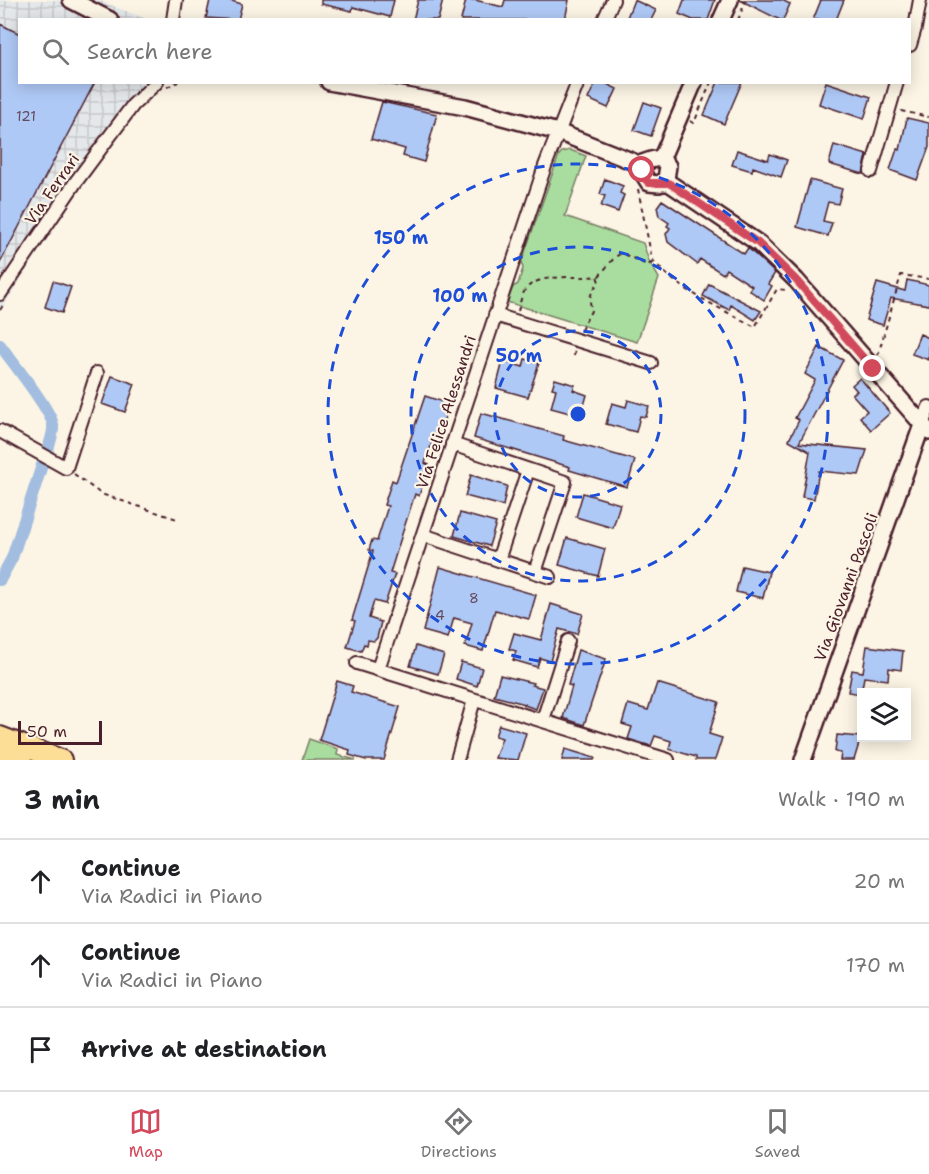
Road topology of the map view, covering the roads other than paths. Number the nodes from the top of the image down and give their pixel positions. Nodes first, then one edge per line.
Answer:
1 (71, 0) edge
2 (176, 0) edge
3 (613, 0) edge
4 (730, 0) edge
5 (920, 0) edge
6 (106, 18) edge
7 (173, 18) edge
8 (605, 18) edge
9 (723, 18) edge
10 (911, 39) edge
11 (145, 84) edge
12 (155, 84) edge
13 (340, 84) edge
14 (577, 84) edge
15 (693, 84) edge
16 (894, 84) edge
17 (133, 105) junction
18 (558, 132) junction
19 (652, 162) junction
20 (871, 171) dead end
21 (666, 181) junction
22 (0, 294) edge
23 (495, 315) junction
24 (651, 363) dead end
25 (97, 374) dead end
26 (929, 407) edge
27 (926, 429) edge
28 (0, 430) edge
29 (452, 444) junction
30 (528, 470) junction
31 (423, 535) junction
32 (498, 560) junction
33 (535, 572) junction
34 (550, 577) dead end
35 (568, 641) dead end
36 (357, 663) dead end
37 (378, 669) junction
38 (474, 700) junction
39 (543, 720) junction
40 (0, 737) edge
41 (0, 753) edge
42 (20, 760) edge
43 (62, 760) edge
44 (457, 760) edge
45 (668, 760) edge
46 (803, 760) edge

1 - 6 street
2 - 7 street
3 - 8 street
4 - 9 street
5 - 10 street
11 - 17 street, Via Ferrari
12 - 17 street, Via Ferrari
13 - 18 street
14 - 18 street, Via Felice Alessandri
15 - 19 street
16 - 20 street
17 - 22 street, Via Ferrari
18 - 19 street
18 - 23 street, Via Felice Alessandri
19 - 21 street
19 - 21 street
21 - 27 street
23 - 24 street
23 - 29 street, Via Felice Alessandri
25 - 28 street
26 - 27 street
27 - 46 street, Via Giovanni Pascoli
29 - 30 street
29 - 31 street, Via Felice Alessandri
30 - 32 street
30 - 33 street
31 - 32 street
31 - 37 street, Via Felice Alessandri
32 - 33 street
33 - 34 street
35 - 39 street
36 - 37 street
37 - 38 street
38 - 39 street
38 - 44 street
39 - 45 street
40 - 43 highway
41 - 42 highway

